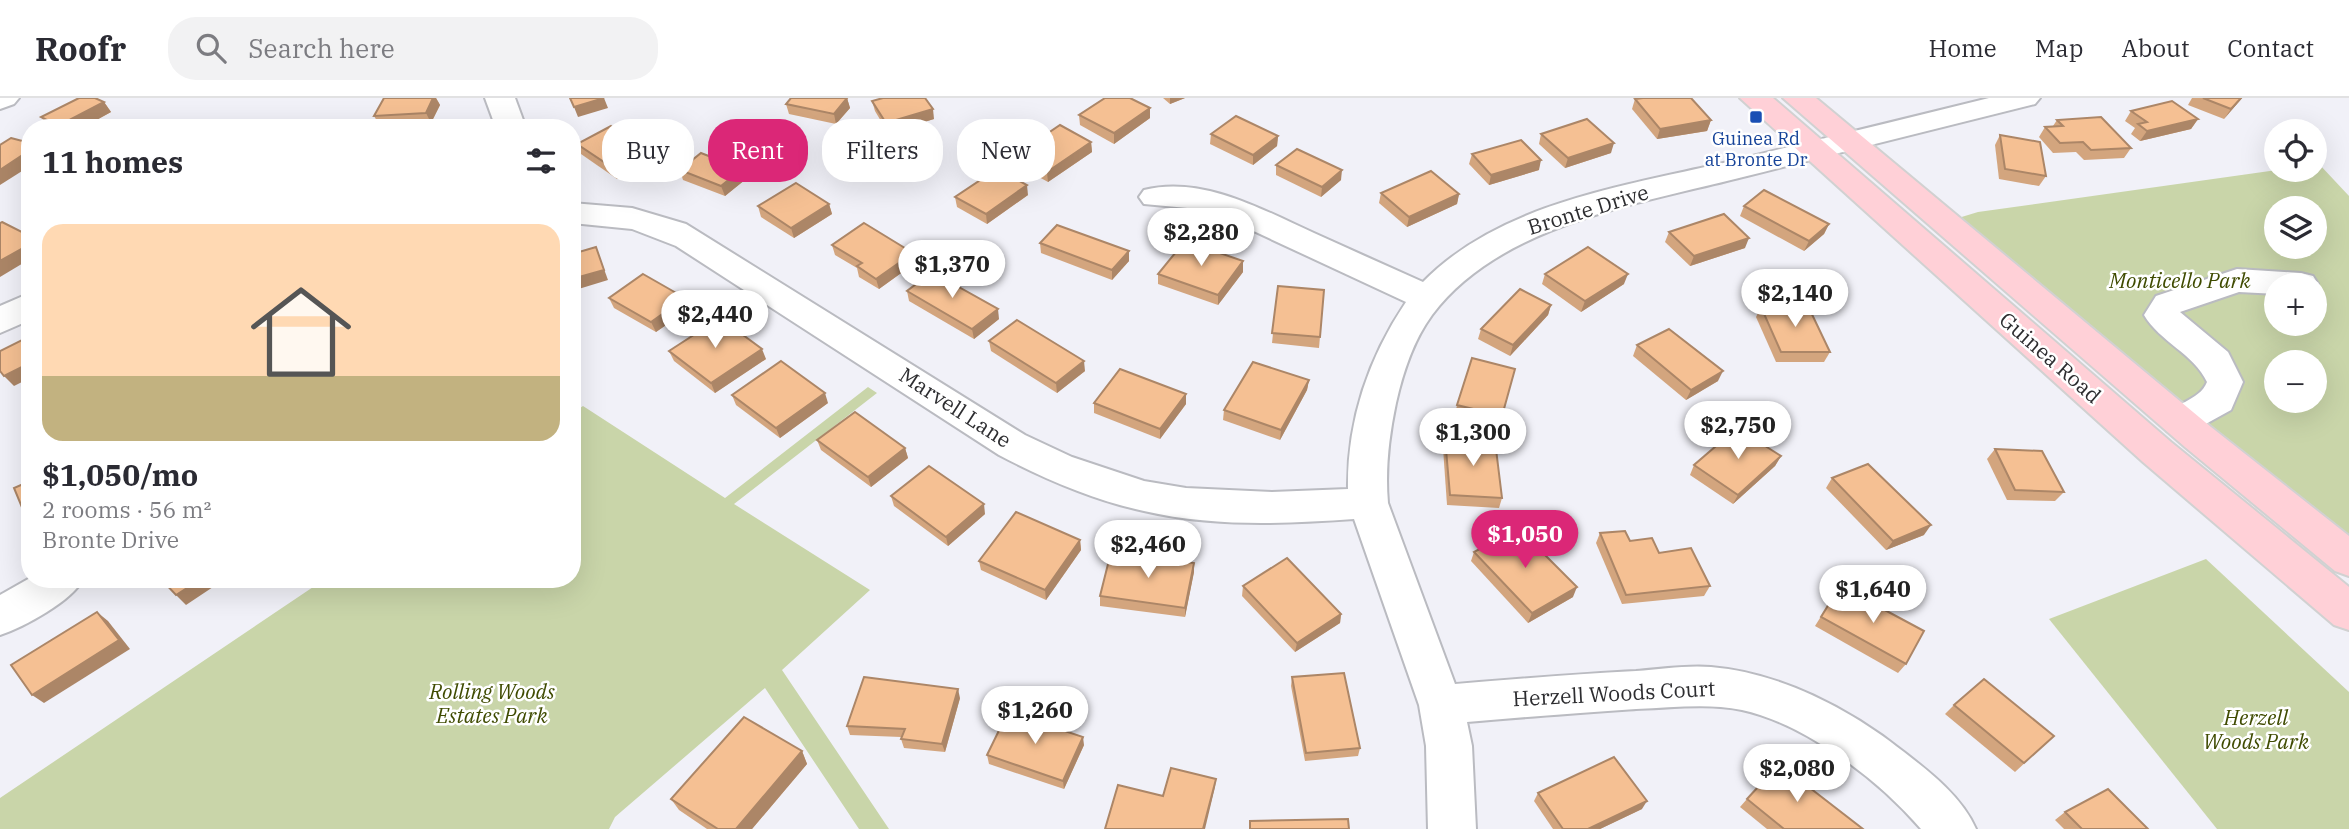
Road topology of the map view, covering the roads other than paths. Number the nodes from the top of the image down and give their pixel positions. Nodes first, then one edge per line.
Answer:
1 (500, 98) edge
2 (1755, 98) edge
3 (1798, 98) edge
4 (2023, 98) edge
5 (508, 119) edge
6 (1849, 140) junction
7 (1814, 150) junction
8 (1154, 197) dead end
9 (581, 213) edge
10 (2264, 282) edge
11 (1426, 297) junction
12 (21, 310) edge
13 (0, 321) edge
14 (2180, 421) junction
15 (1368, 503) junction
16 (2349, 559) edge
17 (47, 588) edge
18 (2349, 612) edge
19 (0, 617) edge
20 (1441, 705) junction
21 (1452, 829) edge
22 (1952, 829) edge

1 - 5 street
2 - 7 main road, Guinea Road
3 - 6 main road, Guinea Road
4 - 6 street, Bronte Drive
6 - 7 street, Bronte Drive
6 - 14 main road, Guinea Road
7 - 11 street, Bronte Drive
7 - 18 main road, Guinea Road
8 - 11 street
9 - 15 street, Marvell Lane
10 - 14 street
11 - 15 street, Bronte Drive
12 - 13 street
14 - 16 main road, Guinea Road
15 - 20 street, Bronte Drive
17 - 19 street
20 - 21 street, Bronte Drive
20 - 22 street, Herzell Woods Court

